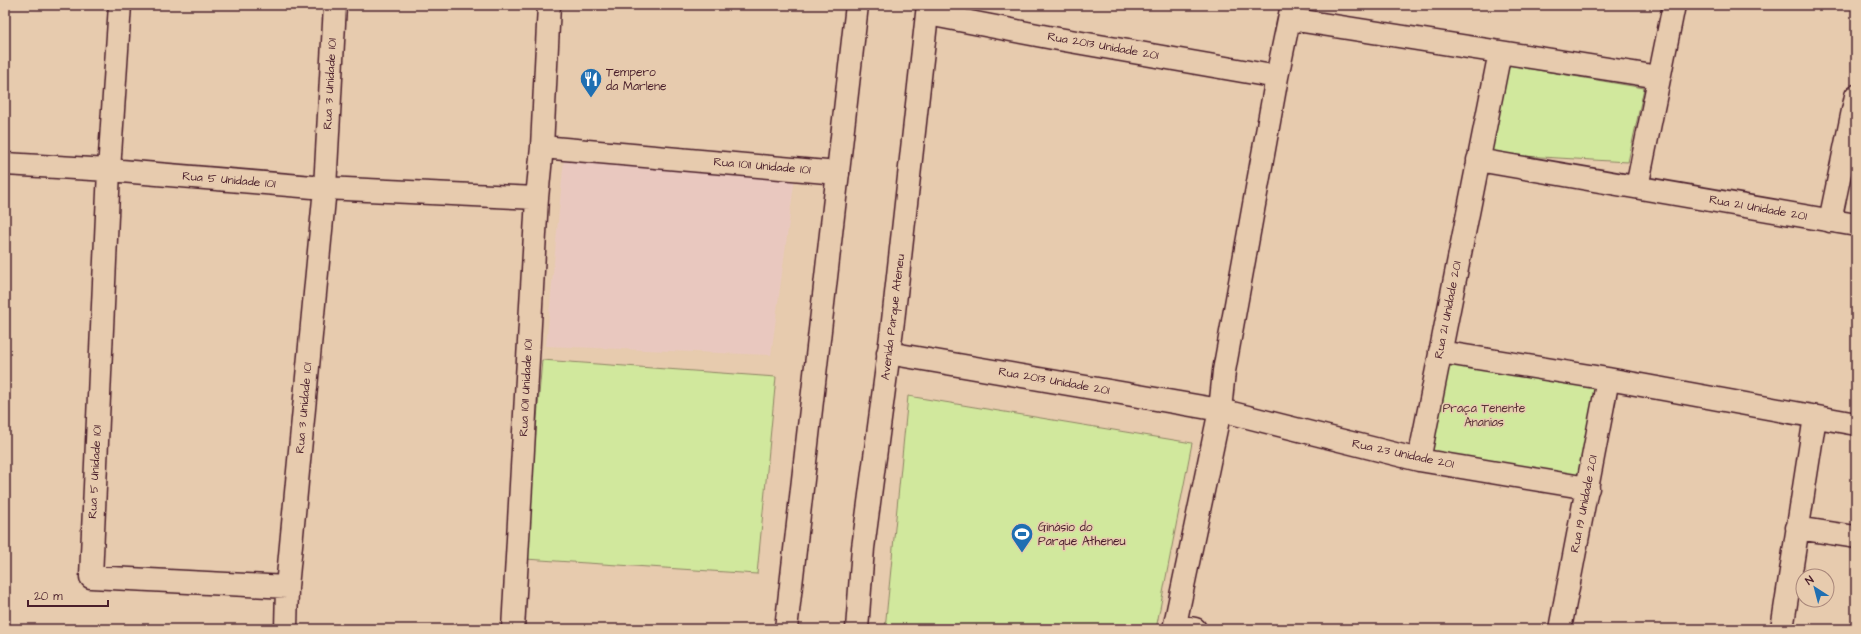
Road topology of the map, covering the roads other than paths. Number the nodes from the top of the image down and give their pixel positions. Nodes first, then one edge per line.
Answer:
1 (120, 5) edge
2 (335, 5) edge
3 (549, 5) edge
4 (857, 5) edge
5 (1674, 5) edge
6 (928, 9) edge
7 (1291, 12) edge
8 (1500, 52) junction
9 (1277, 77) junction
10 (1659, 77) junction
11 (1855, 109) edge
12 (542, 147) junction
13 (1478, 160) junction
14 (5, 164) edge
15 (109, 170) junction
16 (838, 173) junction
17 (1637, 187) junction
18 (325, 188) junction
19 (537, 198) junction
20 (1830, 220) junction
21 (1856, 225) edge
22 (1440, 352) junction
23 (888, 353) junction
24 (1608, 379) junction
25 (1220, 410) junction
26 (1815, 417) junction
27 (1856, 424) edge
28 (1419, 460) junction
29 (1588, 488) junction
30 (1797, 528) junction
31 (1856, 537) edge
32 (287, 587) junction
33 (1181, 628) edge
34 (286, 629) edge
35 (513, 629) edge
36 (786, 629) edge
37 (857, 629) edge
38 (1560, 629) edge
39 (1782, 629) edge

1 - 15 street, Rua 5 Unidade 101
2 - 18 street, Rua 3 Unidade 101
3 - 12 street, Rua 1011 Unidade 101
4 - 16 street
5 - 10 street
6 - 9 street, Rua 2013 Unidade 201
6 - 23 street, Avenida Parque Ateneu
7 - 8 street
7 - 9 street
8 - 10 street
8 - 13 street, Rua 21 Unidade 201
9 - 25 street
10 - 17 street
11 - 20 street
12 - 16 street, Rua 1011 Unidade 101
12 - 19 street, Rua 1011 Unidade 101
13 - 17 street, Rua 21 Unidade 201
13 - 22 street, Rua 21 Unidade 201
14 - 15 street
15 - 18 street, Rua 5 Unidade 101
15 - 32 street, Rua 5 Unidade 101
16 - 36 street
17 - 20 street, Rua 21 Unidade 201
18 - 19 street
18 - 32 street, Rua 3 Unidade 101
19 - 35 street, Rua 1011 Unidade 101
20 - 21 street, Rua 21 Unidade 201
22 - 24 street
22 - 28 street, Rua 21 Unidade 201
23 - 25 street, Rua 2013 Unidade 201
23 - 37 street, Avenida Parque Ateneu
24 - 26 street
24 - 29 street, Rua 19 Unidade 201
25 - 28 street, Rua 23 Unidade 201
25 - 33 street
26 - 27 street
26 - 30 street
28 - 29 street, Rua 23 Unidade 201
29 - 38 street, Rua 19 Unidade 201
30 - 31 street
30 - 39 street
32 - 34 street, Rua 3 Unidade 101

